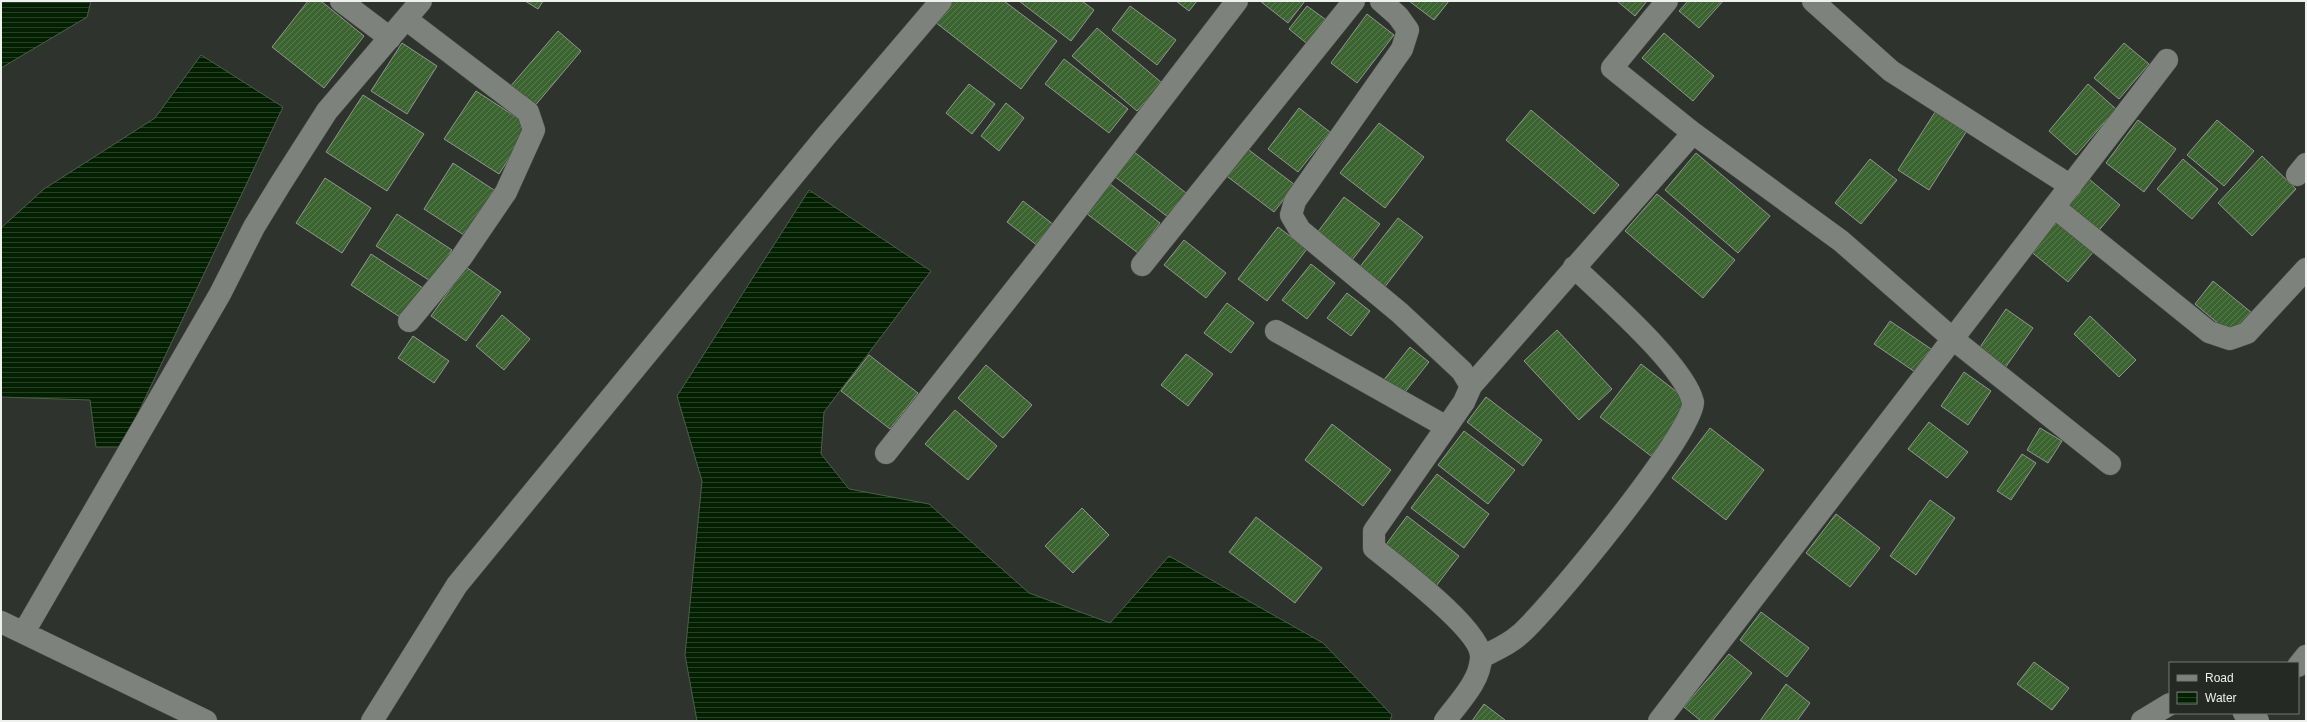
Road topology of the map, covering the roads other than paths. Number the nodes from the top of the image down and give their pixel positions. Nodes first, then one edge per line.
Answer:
1 (341, 1) edge
2 (421, 1) edge
3 (941, 1) edge
4 (1237, 1) edge
5 (1354, 1) edge
6 (1381, 1) edge
7 (1668, 1) edge
8 (1813, 1) edge
9 (406, 18) junction
10 (390, 38) junction
11 (2167, 60) dead end
12 (1693, 133) junction
13 (2071, 186) junction
14 (2054, 207) junction
15 (1142, 265) dead end
16 (1574, 267) junction
17 (2306, 269) edge
18 (409, 321) dead end
19 (1276, 331) dead end
20 (1953, 339) junction
21 (1472, 386) junction
22 (1445, 426) junction
23 (886, 453) dead end
24 (2110, 464) dead end
25 (1, 622) edge
26 (24, 632) junction
27 (2306, 656) edge
28 (1482, 657) junction
29 (2299, 665) edge
30 (2169, 705) edge
31 (206, 721) edge
32 (372, 721) edge
33 (1445, 721) edge
34 (1659, 721) edge
35 (2142, 721) edge

1 - 10 street
2 - 9 street
3 - 32 street
4 - 23 street
5 - 15 street
6 - 21 street
7 - 12 street
8 - 13 street
9 - 10 street
9 - 18 street
10 - 26 street
11 - 13 street
12 - 16 street
12 - 20 street
13 - 14 street
14 - 17 street
14 - 20 street
16 - 21 street
16 - 28 street
19 - 22 street
20 - 24 street
20 - 34 street
21 - 22 street
22 - 28 street
25 - 26 street
26 - 31 street
27 - 29 street
28 - 33 street
30 - 35 street

